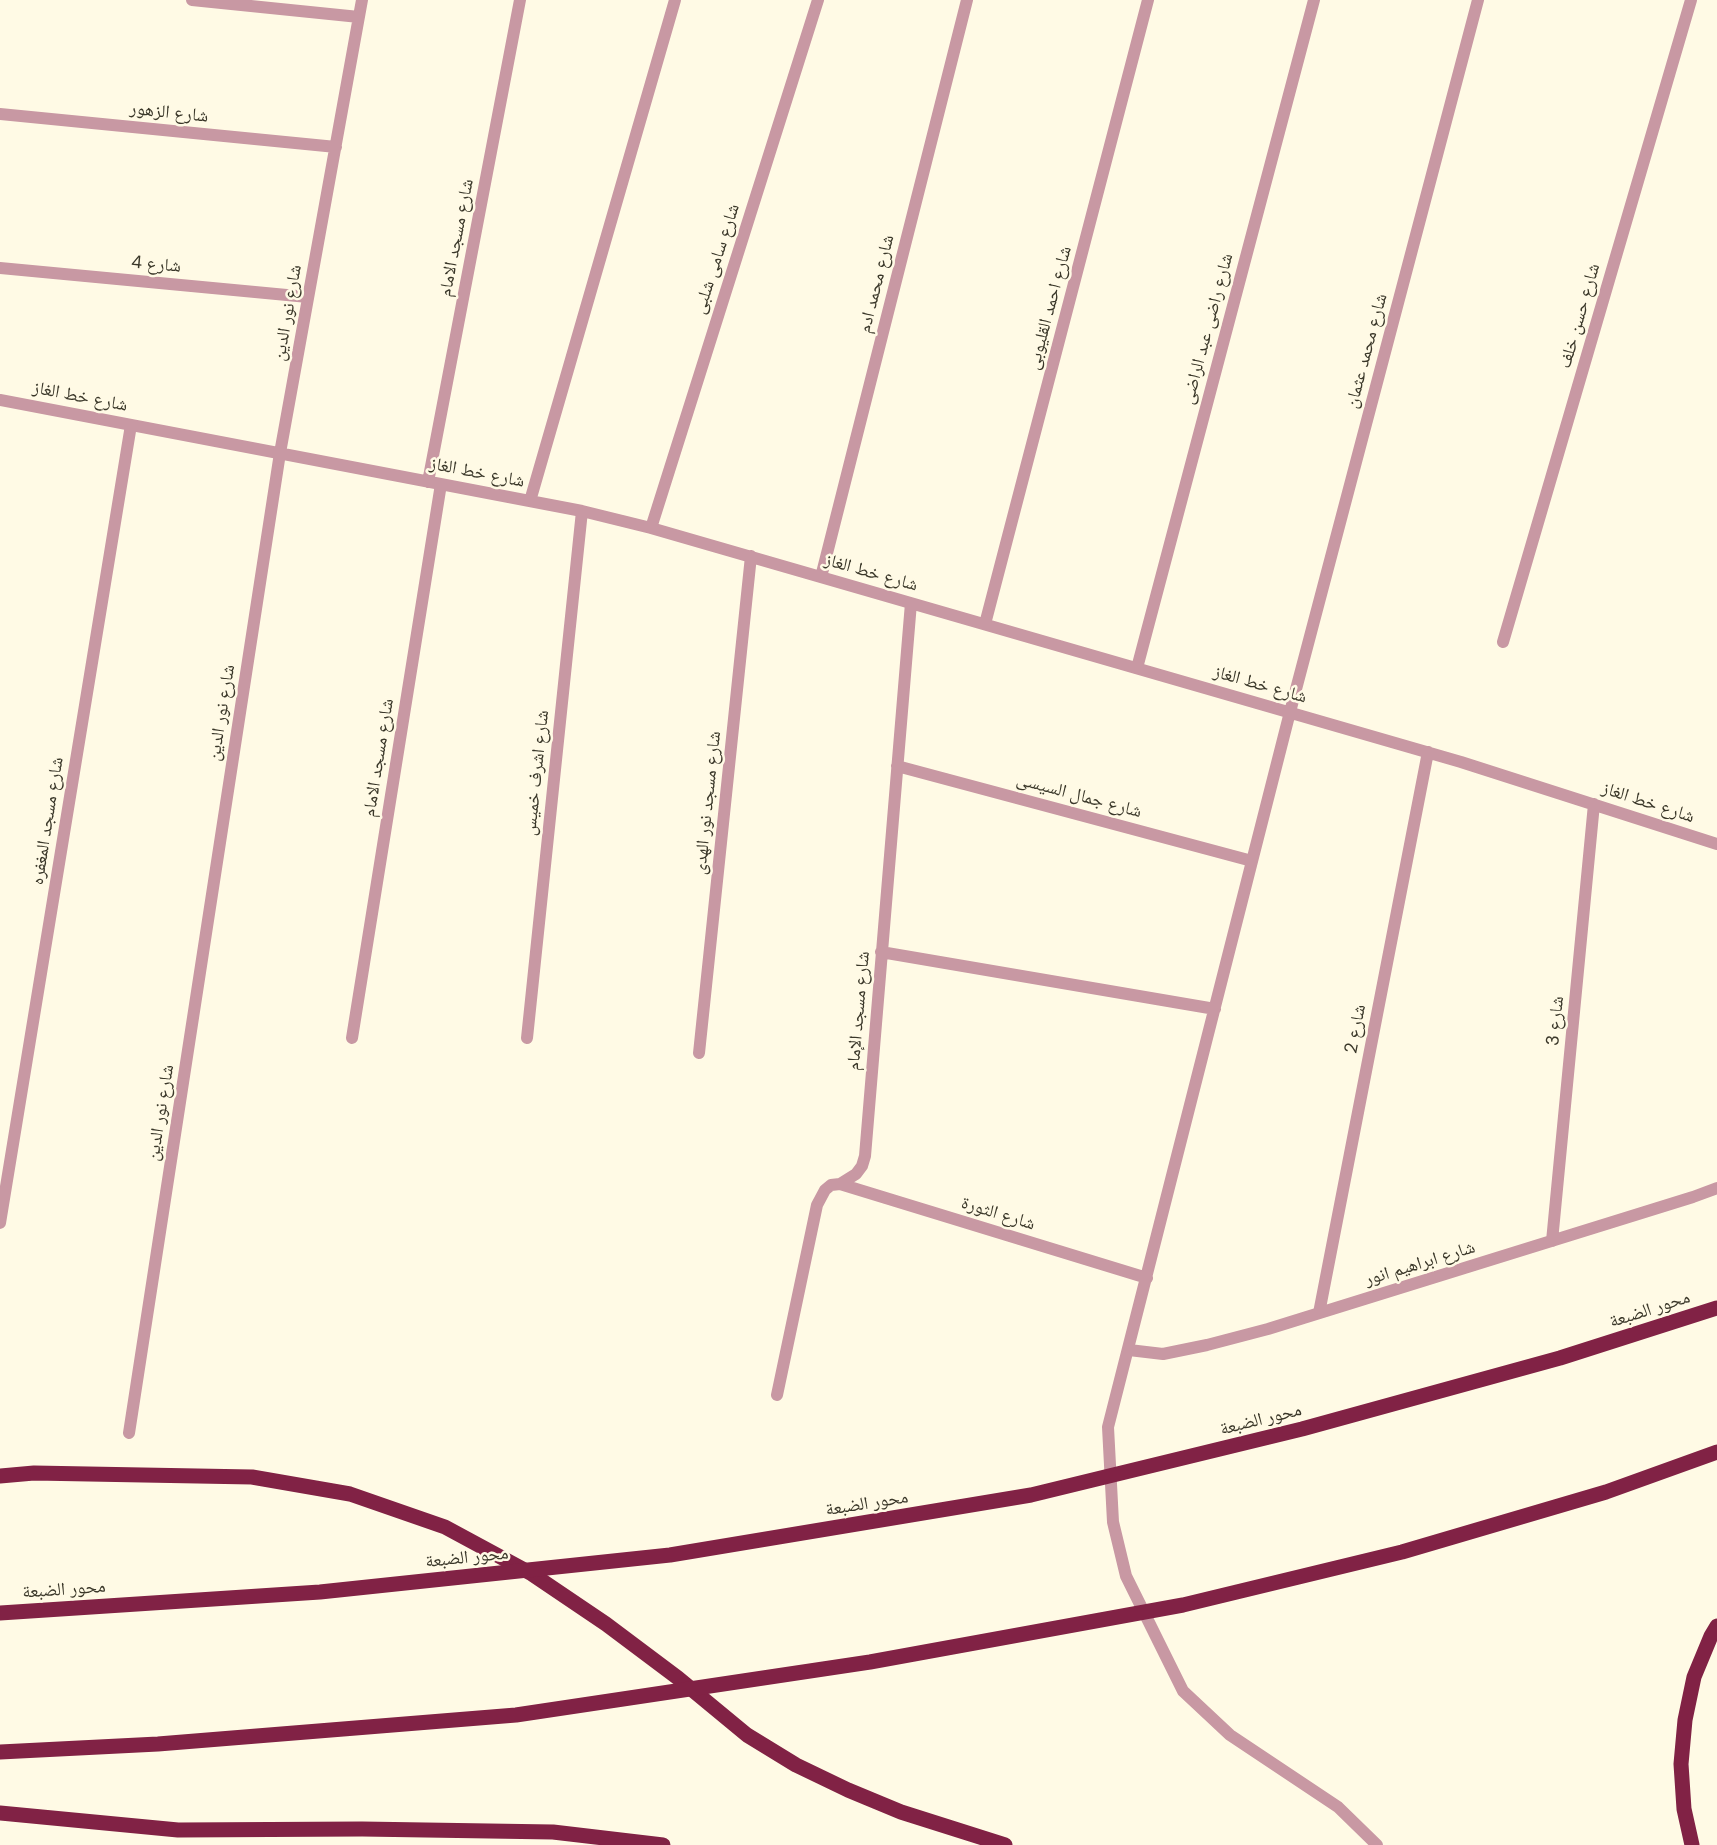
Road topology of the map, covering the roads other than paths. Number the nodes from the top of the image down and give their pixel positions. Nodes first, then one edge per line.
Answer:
1 (192, 0) edge
2 (362, 0) edge
3 (520, 0) edge
4 (675, 0) edge
5 (818, 0) edge
6 (967, 0) edge
7 (1148, 0) edge
8 (1314, 0) edge
9 (1478, 0) edge
10 (1691, 0) edge
11 (359, 17) junction
12 (0, 114) edge
13 (336, 147) junction
14 (0, 268) edge
15 (308, 297) junction
16 (0, 400) edge
17 (131, 425) junction
18 (280, 453) junction
19 (428, 482) junction
20 (441, 484) junction
21 (530, 501) junction
22 (582, 511) junction
23 (650, 528) junction
24 (751, 556) junction
25 (821, 577) junction
26 (911, 602) junction
27 (985, 624) junction
28 (1503, 642) dead end
29 (1137, 668) junction
30 (1290, 712) junction
31 (1428, 752) junction
32 (897, 766) junction
33 (1594, 804) junction
34 (1717, 844) edge
35 (1252, 861) junction
36 (881, 952) junction
37 (1215, 1009) junction
38 (352, 1038) dead end
39 (527, 1038) dead end
40 (699, 1053) dead end
41 (840, 1184) junction
42 (1717, 1188) edge
43 (0, 1223) edge
44 (1552, 1241) junction
45 (1147, 1278) junction
46 (1717, 1308) edge
47 (1319, 1313) junction
48 (1129, 1350) junction
49 (777, 1395) dead end
50 (129, 1433) dead end
51 (1717, 1452) edge
52 (0, 1476) edge
53 (0, 1613) edge
54 (1717, 1626) edge
55 (0, 1752) edge
56 (0, 1813) edge
57 (663, 1845) edge
58 (1005, 1845) edge
59 (1377, 1845) edge
60 (1692, 1845) edge

1 - 11 street
2 - 11 street, شارع نور الدين
3 - 19 street, شارع مسجد الامام
4 - 21 street
5 - 23 street, شارع سامى شلبى
6 - 25 street, شارع محمد ادم
7 - 27 street, شارع احمد القليوبى
8 - 29 street, شارع راضى عبد الراضى
9 - 30 street, شارع محمد عثمان
10 - 28 street, شارع حسن خلف
11 - 13 street, شارع نور الدين
12 - 13 street, شارع الزهور
13 - 15 street, شارع نور الدين
14 - 15 street, شارع 4
15 - 18 street, شارع نور الدين
16 - 17 street, شارع خط الغاز
17 - 18 street, شارع خط الغاز
17 - 43 street, شارع مسجد المغفره
18 - 19 street, شارع خط الغاز
18 - 50 street, شارع نور الدين
19 - 20 street, شارع خط الغاز
20 - 21 street, شارع خط الغاز
20 - 38 street, شارع مسجد الامام
21 - 22 street, شارع خط الغاز
22 - 23 street, شارع خط الغاز
22 - 39 street, شارع اشرف خميس
23 - 24 street, شارع خط الغاز
24 - 25 street, شارع خط الغاز
24 - 40 street, شارع مسجد نور الهدى
25 - 26 street, شارع خط الغاز
26 - 27 street, شارع خط الغاز
26 - 32 street, شارع مسجد الإمام
27 - 29 street, شارع خط الغاز
29 - 30 street, شارع خط الغاز
30 - 31 street, شارع خط الغاز
30 - 35 street, شارع محمد عثمان
31 - 33 street, شارع خط الغاز
31 - 47 street, شارع 2
32 - 35 street, شارع جمال السيسى
32 - 36 street, شارع مسجد الإمام
33 - 34 street, شارع خط الغاز
33 - 44 street, شارع 3
35 - 37 street, شارع محمد عثمان
36 - 37 street
36 - 41 street, شارع مسجد الإمام
37 - 45 street, شارع محمد عثمان
41 - 45 street, شارع الثورة
41 - 49 street, شارع مسجد الإمام
42 - 44 street, شارع ابراهيم انور
44 - 47 street, شارع ابراهيم انور
45 - 48 street, شارع محمد عثمان
46 - 53 highway, محور الضبعة, bridge
47 - 48 street, شارع ابراهيم انور
48 - 59 street, شارع محمد عثمان
51 - 55 highway, bridge
52 - 58 highway, bridge
54 - 60 highway
56 - 57 highway

